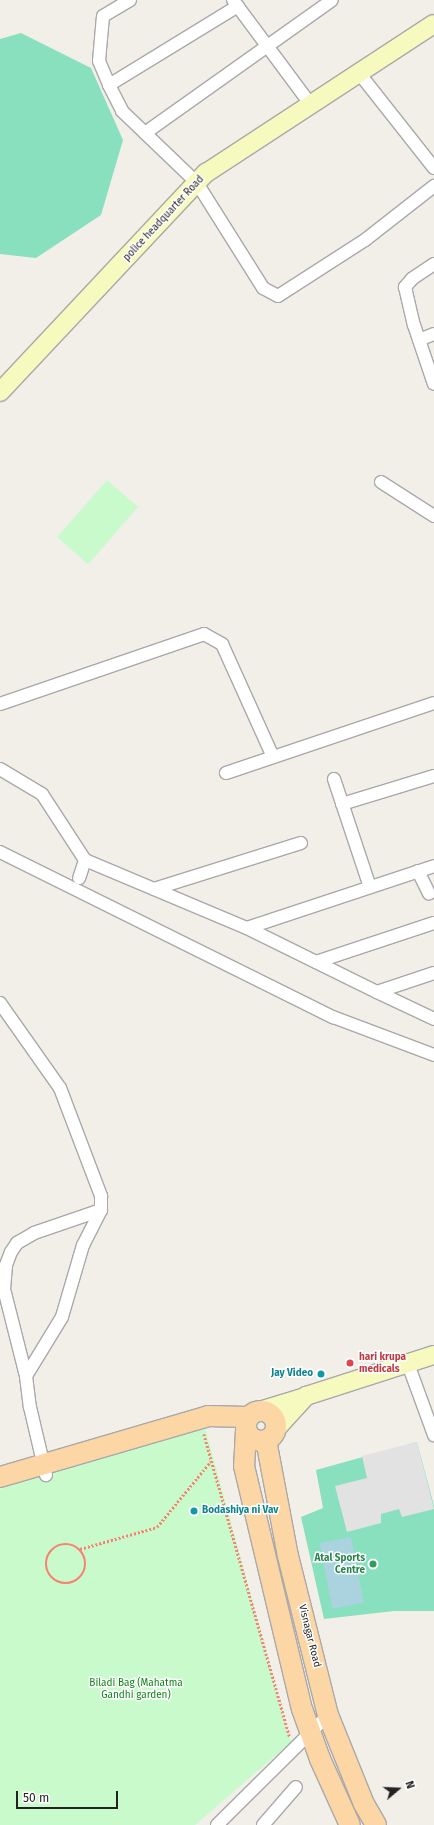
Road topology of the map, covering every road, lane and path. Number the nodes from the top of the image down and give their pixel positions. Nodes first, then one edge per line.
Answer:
1 (130, 0) edge
2 (332, 0) edge
3 (235, 3) edge
4 (434, 24) edge
5 (267, 46) junction
6 (359, 73) junction
7 (109, 85) junction
8 (311, 105) junction
9 (145, 133) junction
10 (434, 168) edge
11 (197, 183) junction
12 (434, 186) edge
13 (434, 264) edge
14 (434, 334) edge
15 (419, 340) junction
16 (434, 384) edge
17 (0, 392) edge
18 (381, 482) dead end
19 (434, 516) edge
20 (434, 703) edge
21 (0, 704) edge
22 (273, 757) junction
23 (0, 769) edge
24 (226, 772) dead end
25 (434, 776) edge
26 (334, 779) dead end
27 (342, 804) junction
28 (301, 843) dead end
29 (0, 852) edge
30 (85, 860) junction
31 (434, 866) edge
32 (418, 871) junction
33 (79, 878) dead end
34 (370, 887) junction
35 (154, 889) junction
36 (429, 894) dead end
37 (434, 923) edge
38 (247, 928) junction
39 (316, 962) junction
40 (434, 973) edge
41 (377, 992) junction
42 (0, 1003) edge
43 (434, 1019) edge
44 (434, 1055) edge
45 (101, 1210) junction
46 (434, 1355) edge
47 (408, 1364) junction
48 (26, 1376) junction
49 (306, 1396) junction
50 (250, 1421) junction
51 (202, 1428) junction
52 (271, 1435) junction
53 (434, 1435) edge
54 (212, 1460) junction
55 (45, 1470) junction
56 (0, 1477) edge
57 (0, 1489) edge
58 (80, 1549) junction
59 (328, 1715) junction
60 (310, 1732) junction
61 (291, 1742) dead end
62 (296, 1787) dead end
63 (217, 1825) edge
64 (263, 1825) edge
65 (350, 1825) edge
66 (376, 1825) edge

1 - 7 street
2 - 5 street
3 - 5 street
3 - 7 street
4 - 6 street, police headquarter Road
5 - 8 street
5 - 9 street
6 - 8 street, police headquarter Road
6 - 10 street
7 - 9 street
8 - 11 street, police headquarter Road
9 - 11 street
11 - 12 street
11 - 17 street, police headquarter Road
13 - 15 street
14 - 15 street
15 - 16 street
18 - 19 street
20 - 22 street
21 - 22 street
22 - 24 street
23 - 30 street
25 - 27 street
26 - 27 street
27 - 34 street
28 - 35 street
29 - 44 street
30 - 33 street
30 - 35 street
31 - 32 street
32 - 34 street
32 - 36 street
34 - 38 street
35 - 38 street
37 - 39 street
38 - 39 street
39 - 41 street
40 - 41 street
41 - 43 street
42 - 45 street
45 - 48 street
45 - 48 street
46 - 47 street
47 - 49 street
47 - 53 street
48 - 55 street
49 - 50 street
49 - 52 street
50 - 51 main road
50 - 52 main road
50 - 52 main road, Visnagar Road
50 - 55 main road
50 - 60 main road
51 - 54 path
51 - 55 main road
52 - 59 main road, Visnagar Road
54 - 58 path
54 - 61 path
55 - 56 main road
55 - 57 main road
58 - 58 path
59 - 60 street
59 - 66 main road, Visnagar Road
60 - 63 street
60 - 65 main road
62 - 64 street

